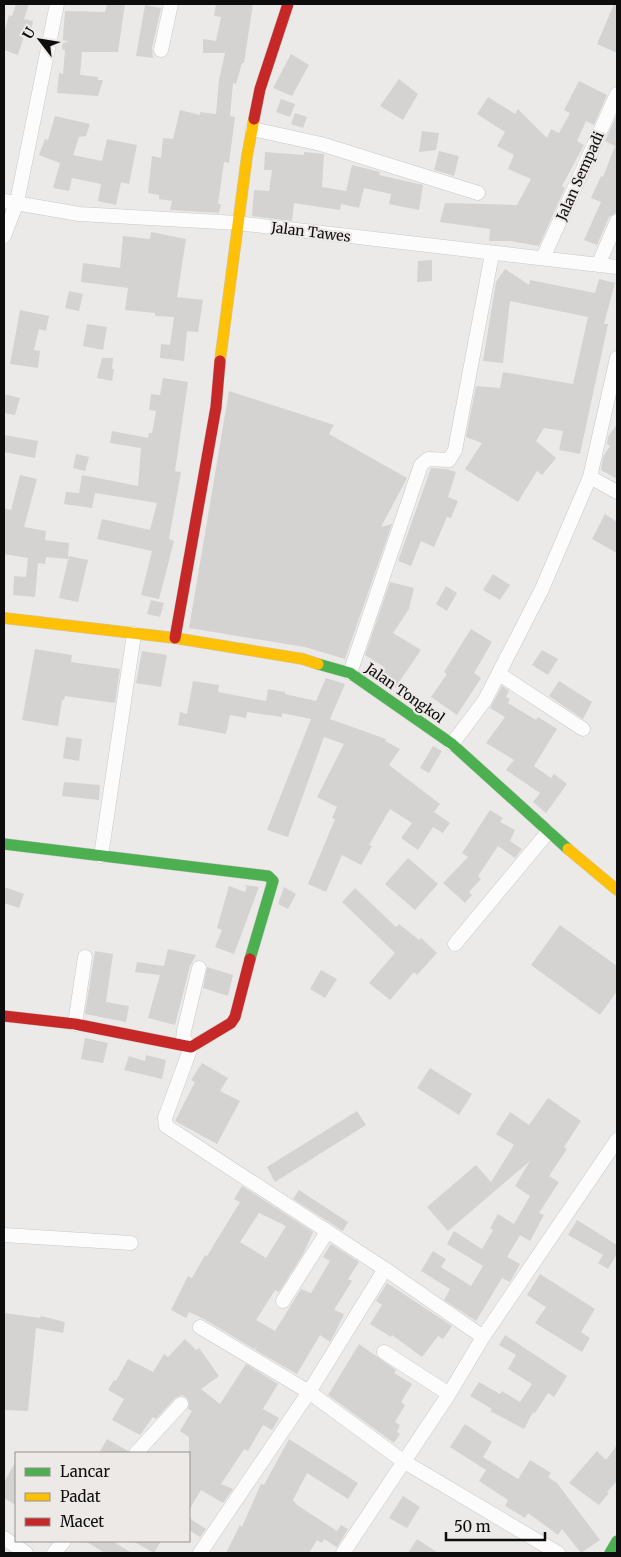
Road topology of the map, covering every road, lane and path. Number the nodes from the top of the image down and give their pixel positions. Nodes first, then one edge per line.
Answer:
1 (58, 4) edge
2 (171, 4) edge
3 (288, 4) edge
4 (161, 50) dead end
5 (617, 94) edge
6 (253, 129) junction
7 (478, 193) dead end
8 (10, 202) edge
9 (617, 221) edge
10 (237, 223) junction
11 (4, 236) edge
12 (492, 254) junction
13 (543, 258) junction
14 (599, 263) junction
15 (617, 267) edge
16 (617, 358) edge
17 (590, 477) junction
18 (617, 492) edge
19 (4, 618) edge
20 (134, 634) junction
21 (175, 638) junction
22 (350, 673) junction
23 (499, 674) junction
24 (583, 729) dead end
25 (452, 744) junction
26 (548, 832) junction
27 (4, 844) edge
28 (101, 856) junction
29 (617, 890) edge
30 (455, 944) dead end
31 (85, 957) dead end
32 (199, 968) dead end
33 (4, 1016) edge
34 (75, 1024) junction
35 (191, 1047) junction
36 (617, 1140) edge
37 (327, 1232) junction
38 (4, 1235) edge
39 (131, 1243) dead end
40 (385, 1269) junction
41 (282, 1302) dead end
42 (200, 1327) dead end
43 (483, 1337) junction
44 (384, 1352) dead end
45 (309, 1392) junction
46 (449, 1394) junction
47 (181, 1404) dead end
48 (137, 1452) edge
49 (403, 1461) junction
50 (4, 1538) edge
51 (63, 1542) edge
52 (617, 1542) edge
53 (26, 1553) edge
54 (54, 1553) edge
55 (200, 1553) edge
56 (343, 1553) edge
57 (558, 1553) edge
58 (610, 1553) edge

1 - 8 street
2 - 4 street
3 - 6 street
5 - 13 street, Jalan Sempadi
6 - 7 street
6 - 10 street
8 - 10 street, Jalan Tawes
8 - 11 street
9 - 14 street
10 - 12 street, Jalan Tawes
10 - 21 street
12 - 13 street, Jalan Tawes
12 - 22 street
13 - 14 street, Jalan Tawes
14 - 15 street, Jalan Tawes
16 - 17 street
17 - 18 street
17 - 23 street
19 - 20 street, Jalan Tongkol
20 - 21 street, Jalan Tongkol
20 - 28 street
21 - 22 street, Jalan Tongkol
22 - 25 street, Jalan Tongkol
23 - 24 street
23 - 25 street
25 - 26 street, Jalan Tongkol
26 - 29 street, Jalan Tongkol
26 - 30 street
27 - 28 street
28 - 35 street
31 - 34 street
32 - 35 street
33 - 34 street
34 - 35 street
35 - 37 street
36 - 43 street
37 - 40 street
37 - 41 street
38 - 39 street
40 - 43 street
40 - 45 street
42 - 45 street
43 - 46 street
44 - 46 street
45 - 49 street
45 - 55 street
46 - 49 street
47 - 48 street
49 - 56 street
49 - 57 street
50 - 53 street
51 - 54 street
52 - 58 street

